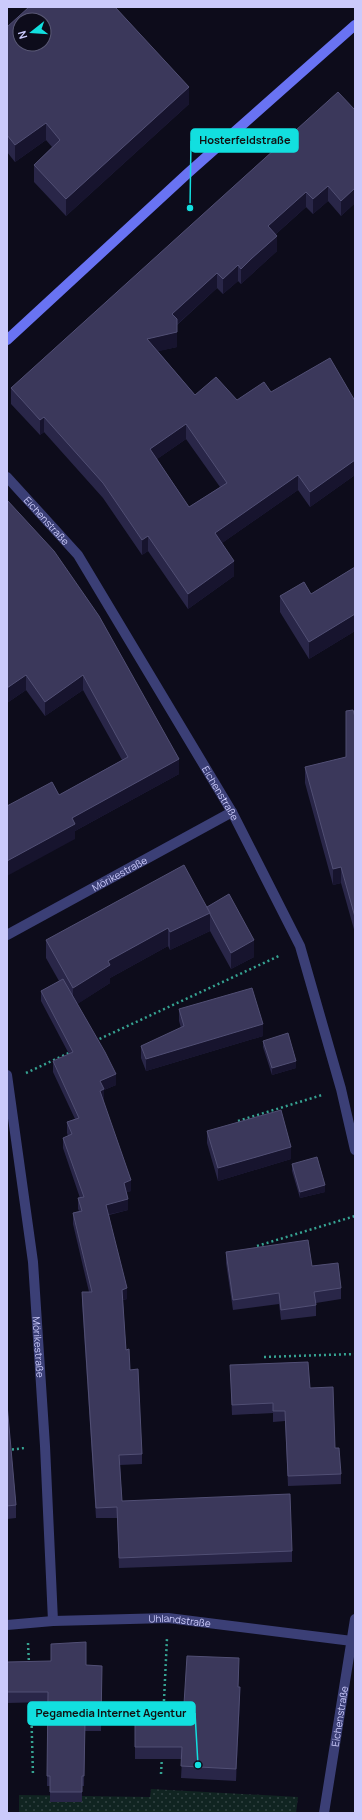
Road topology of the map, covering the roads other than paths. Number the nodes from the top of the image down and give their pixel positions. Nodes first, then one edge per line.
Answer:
1 (355, 25) edge
2 (7, 340) edge
3 (7, 477) edge
4 (232, 812) junction
5 (7, 935) edge
6 (8, 1078) edge
7 (355, 1150) edge
8 (355, 1619) edge
9 (53, 1621) junction
10 (7, 1625) edge
11 (352, 1640) junction
12 (324, 1813) edge

1 - 2 street
3 - 4 street, Eichenstraße
4 - 5 street, Mörikestraße
4 - 7 street, Eichenstraße
6 - 9 street, Mörikestraße
8 - 11 street, Eichenstraße
9 - 10 street, Uhlandstraße
9 - 11 street, Uhlandstraße
11 - 12 street, Eichenstraße

